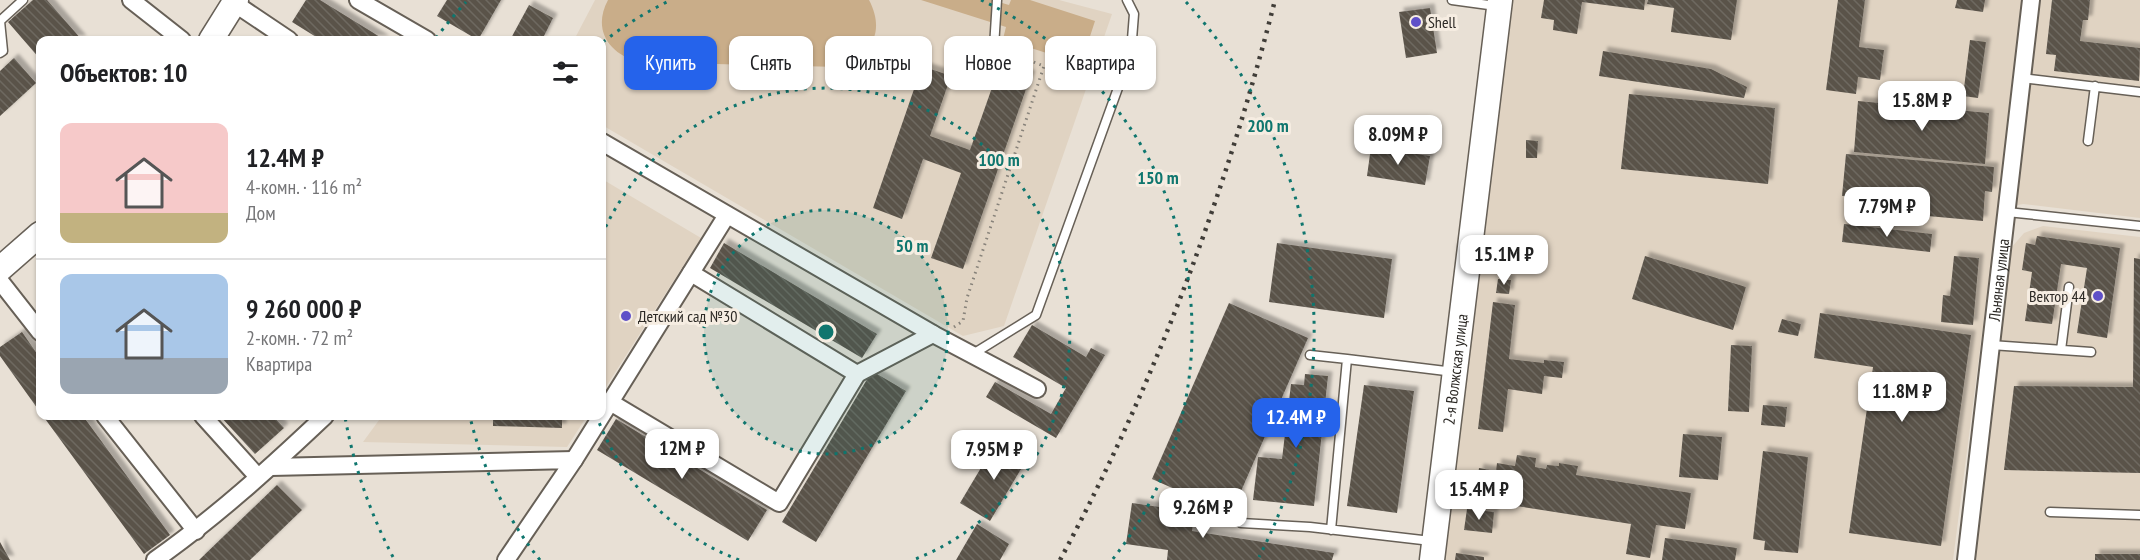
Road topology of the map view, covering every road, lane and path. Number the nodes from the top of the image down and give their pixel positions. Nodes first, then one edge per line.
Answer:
1 (23, 0) edge
2 (131, 0) edge
3 (358, 0) edge
4 (997, 0) edge
5 (1127, 0) edge
6 (1452, 0) edge
7 (2031, 0) edge
8 (235, 1) edge
9 (1500, 3) edge
10 (0, 21) edge
11 (177, 36) edge
12 (213, 36) edge
13 (283, 36) edge
14 (420, 36) edge
15 (995, 36) edge
16 (0, 53) edge
17 (1033, 62) edge
18 (2022, 78) junction
19 (2095, 86) junction
20 (2140, 92) edge
21 (2088, 141) dead end
22 (606, 144) edge
23 (2007, 212) junction
24 (727, 215) junction
25 (2140, 226) edge
26 (36, 238) edge
27 (0, 270) edge
28 (691, 273) junction
29 (0, 281) edge
30 (2069, 287) dead end
31 (36, 327) edge
32 (933, 334) junction
33 (1991, 345) junction
34 (2061, 350) junction
35 (2091, 352) dead end
36 (973, 355) junction
37 (1310, 355) dead end
38 (1347, 359) junction
39 (1455, 372) junction
40 (857, 374) junction
41 (1037, 389) dead end
42 (610, 402) junction
43 (606, 408) edge
44 (108, 420) edge
45 (207, 420) edge
46 (321, 420) edge
47 (599, 420) edge
48 (574, 460) junction
49 (264, 472) junction
50 (2050, 512) dead end
51 (2140, 515) edge
52 (1241, 523) dead end
53 (1331, 530) junction
54 (196, 531) junction
55 (1433, 551) edge
56 (155, 560) edge
57 (506, 560) edge
58 (1966, 560) edge

1 - 10 lane
2 - 11 street
3 - 14 street
4 - 15 lane
5 - 36 lane
6 - 9 lane
7 - 18 street, Льняная улица
8 - 12 street
8 - 13 street
9 - 39 street, 2-я Волжская улица
10 - 16 lane
17 - 32 path
18 - 19 lane
18 - 23 street, Льняная улица
19 - 20 lane
19 - 21 lane
22 - 24 street
23 - 25 lane
23 - 33 street, Льняная улица
24 - 28 street
24 - 32 street
26 - 27 street
28 - 40 street
28 - 42 street
29 - 31 street
30 - 34 lane
32 - 36 street
32 - 40 street
33 - 34 lane
33 - 58 street, Льняная улица
34 - 35 lane
36 - 41 street
37 - 38 lane
38 - 39 lane
38 - 53 lane
39 - 55 street, 2-я Волжская улица
40 - 42 street
42 - 43 street
44 - 54 street
45 - 49 street
46 - 49 street
47 - 48 street
48 - 49 street
48 - 57 street
49 - 54 street
50 - 51 lane
52 - 53 lane
53 - 55 lane
54 - 56 street

